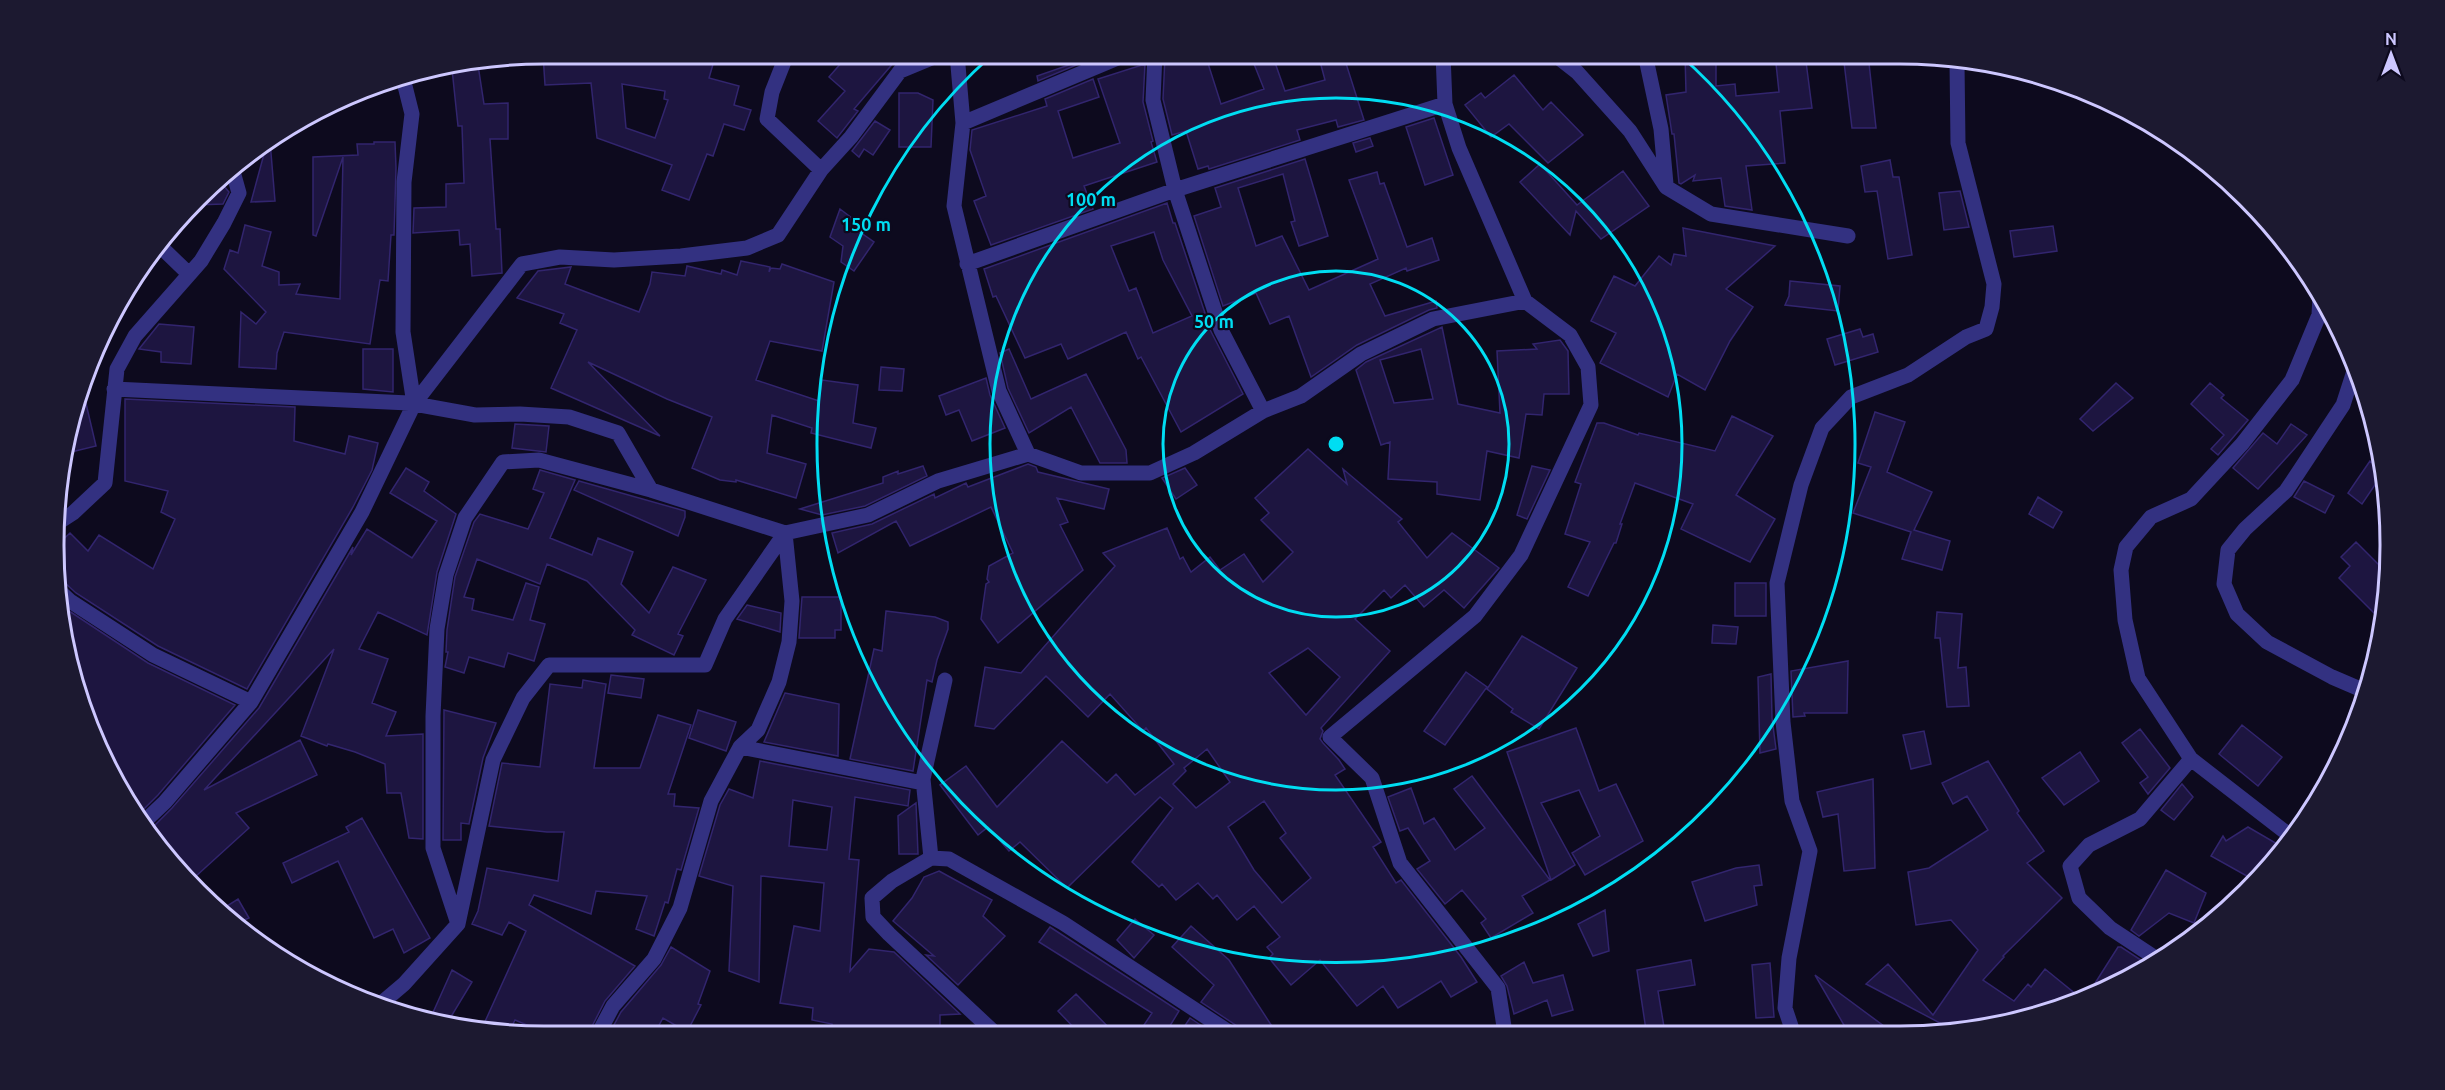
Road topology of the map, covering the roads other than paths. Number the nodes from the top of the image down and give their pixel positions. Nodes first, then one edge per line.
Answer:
1 (783, 64) edge
2 (918, 64) edge
3 (958, 64) edge
4 (1103, 64) edge
5 (1155, 64) edge
6 (1443, 64) edge
7 (1567, 64) edge
8 (1647, 64) edge
9 (1957, 68) edge
10 (405, 86) edge
11 (1445, 104) junction
12 (963, 123) junction
13 (821, 170) junction
14 (235, 178) edge
15 (1666, 187) junction
16 (1174, 190) junction
17 (1848, 236) dead end
18 (165, 251) edge
19 (967, 264) junction
20 (189, 274) junction
21 (1525, 301) junction
22 (2319, 311) edge
23 (2351, 380) edge
24 (114, 389) junction
25 (414, 404) junction
26 (1263, 411) junction
27 (1028, 454) junction
28 (651, 490) junction
29 (66, 518) edge
30 (784, 533) junction
31 (68, 599) edge
32 (945, 680) dead end
33 (2358, 688) edge
34 (251, 702) junction
35 (740, 747) junction
36 (2191, 759) junction
37 (923, 783) junction
38 (149, 817) edge
39 (2285, 832) edge
40 (930, 858) junction
41 (458, 924) junction
42 (2151, 955) edge
43 (387, 998) edge
44 (602, 1026) edge
45 (987, 1026) edge
46 (1220, 1026) edge
47 (1504, 1026) edge
48 (1791, 1026) edge

1 - 13 street
2 - 13 street
3 - 12 street
4 - 12 street
5 - 16 street
6 - 11 street
7 - 15 street
8 - 15 street
9 - 48 street
10 - 25 street
11 - 16 street
11 - 21 street
12 - 19 street
13 - 25 street
14 - 20 street
15 - 17 street
16 - 19 street
16 - 26 street
18 - 20 street
19 - 27 street
20 - 24 street
21 - 26 street
21 - 47 street
22 - 36 street
23 - 33 street
24 - 25 street
24 - 29 street
25 - 28 street
25 - 34 street
26 - 27 street
27 - 30 street
28 - 30 street
28 - 41 street
30 - 35 street
30 - 41 street
31 - 34 street
32 - 37 street
34 - 38 street
35 - 37 street
35 - 44 street
36 - 39 street
36 - 42 street
37 - 40 street
40 - 45 street
40 - 46 street
41 - 43 street

